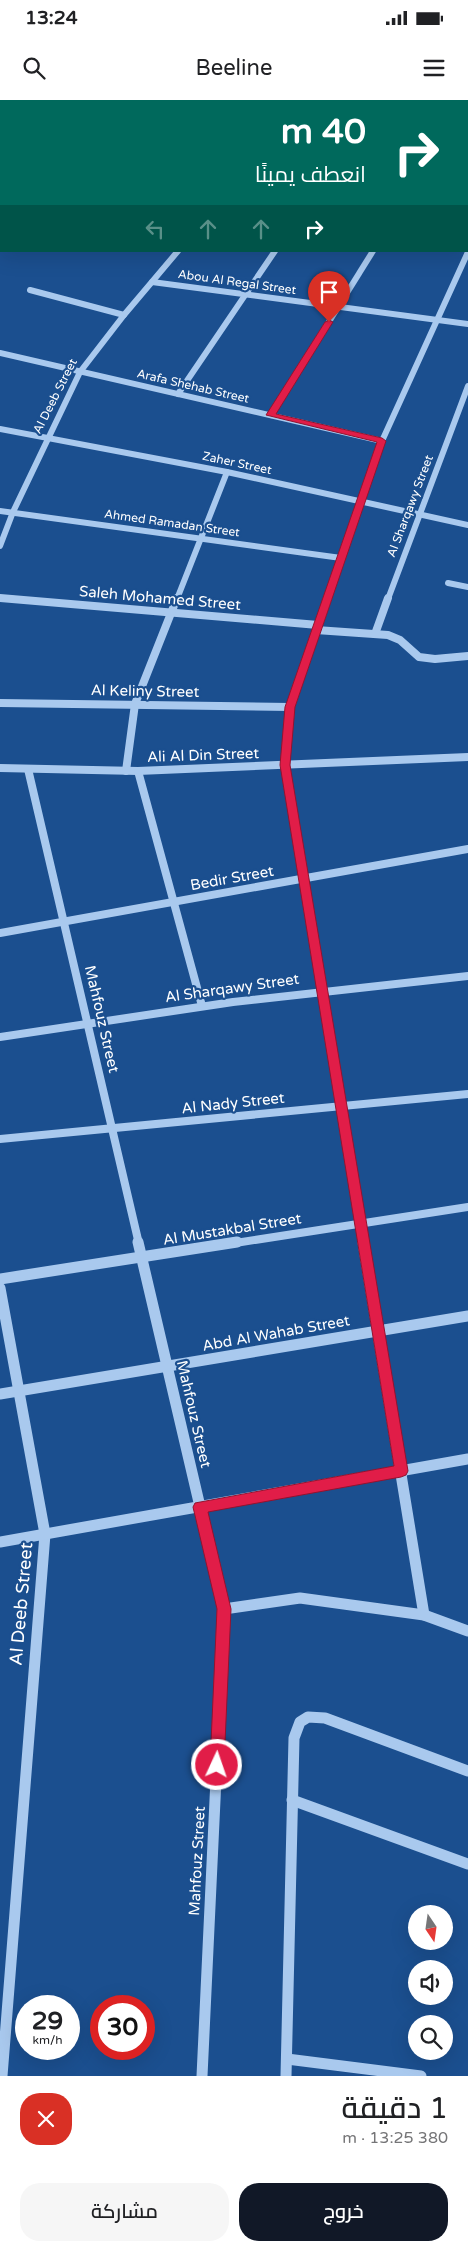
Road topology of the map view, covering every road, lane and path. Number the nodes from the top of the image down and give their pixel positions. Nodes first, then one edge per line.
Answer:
1 (177, 252) edge
2 (274, 252) edge
3 (372, 252) edge
4 (468, 252) edge
5 (152, 282) junction
6 (30, 290) dead end
7 (246, 295) junction
8 (338, 307) junction
9 (124, 315) junction
10 (436, 320) junction
11 (468, 324) edge
12 (0, 354) edge
13 (80, 372) junction
14 (468, 386) edge
15 (178, 394) junction
16 (271, 415) junction
17 (0, 429) edge
18 (48, 438) junction
19 (382, 441) junction
20 (227, 472) junction
21 (360, 501) junction
22 (0, 511) edge
23 (13, 512) junction
24 (420, 514) junction
25 (468, 525) edge
26 (201, 539) junction
27 (0, 546) edge
28 (341, 558) junction
29 (448, 583) dead end
30 (468, 587) edge
31 (0, 598) edge
32 (171, 612) junction
33 (317, 628) junction
34 (375, 634) junction
35 (468, 656) edge
36 (0, 703) edge
37 (135, 704) junction
38 (290, 707) junction
39 (468, 757) edge
40 (285, 765) junction
41 (0, 768) edge
42 (28, 769) junction
43 (126, 771) junction
44 (138, 771) junction
45 (468, 849) edge
46 (304, 879) junction
47 (173, 902) junction
48 (64, 922) junction
49 (0, 933) edge
50 (468, 976) edge
51 (322, 990) junction
52 (202, 1006) junction
53 (87, 1022) junction
54 (0, 1036) edge
55 (468, 1094) edge
56 (342, 1106) junction
57 (112, 1128) junction
58 (0, 1139) edge
59 (468, 1207) edge
60 (361, 1224) junction
61 (142, 1258) junction
62 (0, 1279) edge
63 (0, 1288) edge
64 (468, 1316) edge
65 (379, 1331) junction
66 (168, 1367) junction
67 (18, 1391) junction
68 (0, 1394) edge
69 (468, 1460) edge
70 (401, 1471) junction
71 (200, 1507) junction
72 (44, 1534) junction
73 (0, 1542) edge
74 (224, 1609) junction
75 (424, 1615) junction
76 (468, 1631) edge
77 (468, 1771) edge
78 (292, 1800) junction
79 (468, 1864) edge
80 (287, 2059) junction
81 (2, 2076) edge
82 (202, 2076) edge
83 (286, 2076) edge
84 (421, 2076) edge

1 - 5 street, Al Deeb Street
2 - 7 street
3 - 8 street
4 - 10 street
5 - 7 street, Abou Al Regal Street
5 - 9 street, Al Deeb Street
6 - 9 street
7 - 8 street, Abou Al Regal Street
7 - 15 street
8 - 10 street, Abou Al Regal Street
8 - 16 street
9 - 13 street, Al Deeb Street
10 - 11 street, Abou Al Regal Street
10 - 19 street
12 - 13 street, Arafa Shehab Street
13 - 15 street, Arafa Shehab Street
13 - 18 street, Al Deeb Street
14 - 24 street, Al Sharqawy Street
15 - 16 street, Arafa Shehab Street
16 - 19 street, Arafa Shehab Street
17 - 18 street, Zaher Street
18 - 20 street, Zaher Street
18 - 23 street, Al Deeb Street
19 - 21 street
20 - 21 street, Zaher Street
20 - 26 street
21 - 24 street, Zaher Street
21 - 28 street
22 - 23 street, Ahmed Ramadan Street
23 - 26 street, Ahmed Ramadan Street
23 - 27 street, Al Deeb Street
24 - 25 street, Zaher Street
24 - 34 street, Al Sharqawy Street
26 - 28 street, Ahmed Ramadan Street
26 - 32 street
28 - 33 street
29 - 30 street
31 - 32 street, Saleh Mohamed Street
32 - 33 street, Saleh Mohamed Street
32 - 37 street
33 - 34 street, Saleh Mohamed Street
33 - 38 street
34 - 35 street, Saleh Mohamed Street
36 - 37 street, Al Keliny Street
37 - 38 street, Al Keliny Street
37 - 43 street
38 - 40 street
39 - 40 street, Ali Al Din Street
40 - 44 street, Ali Al Din Street
40 - 46 street
41 - 42 street, Ali Al Din Street
42 - 43 street, Ali Al Din Street
42 - 48 street, Mahfouz Street
43 - 44 street, Ali Al Din Street
44 - 47 street
45 - 46 street, Bedir Street
46 - 47 street, Bedir Street
46 - 51 street
47 - 48 street, Bedir Street
47 - 52 street
48 - 49 street, Bedir Street
48 - 53 street, Mahfouz Street
50 - 51 street, Al Sharqawy Street
51 - 52 street, Al Sharqawy Street
51 - 56 street
52 - 53 street, Al Sharqawy Street
53 - 54 street, Al Sharqawy Street
53 - 57 street, Mahfouz Street
55 - 56 street, Al Nady Street
56 - 57 street, Al Nady Street
56 - 60 street
57 - 58 street, Al Nady Street
57 - 61 street, Mahfouz Street
59 - 60 street, Al Mustakbal Street
60 - 61 street, Al Mustakbal Street
60 - 65 street
61 - 62 street, Al Mustakbal Street
61 - 66 street, Mahfouz Street
63 - 67 street, Al Deeb Street
64 - 65 street, Abd Al Wahab Street
65 - 66 street, Abd Al Wahab Street
65 - 70 street
66 - 67 street, Abd Al Wahab Street
66 - 71 street, Mahfouz Street
67 - 68 street, Abd Al Wahab Street
67 - 72 street, Al Deeb Street
69 - 70 street
70 - 71 street
70 - 75 street
71 - 72 street
71 - 74 street, Mahfouz Street
72 - 73 street
72 - 81 street, Al Deeb Street
74 - 75 street
74 - 82 street, Mahfouz Street
75 - 76 street
77 - 78 street
78 - 79 street
78 - 80 street
80 - 83 street
80 - 84 street

